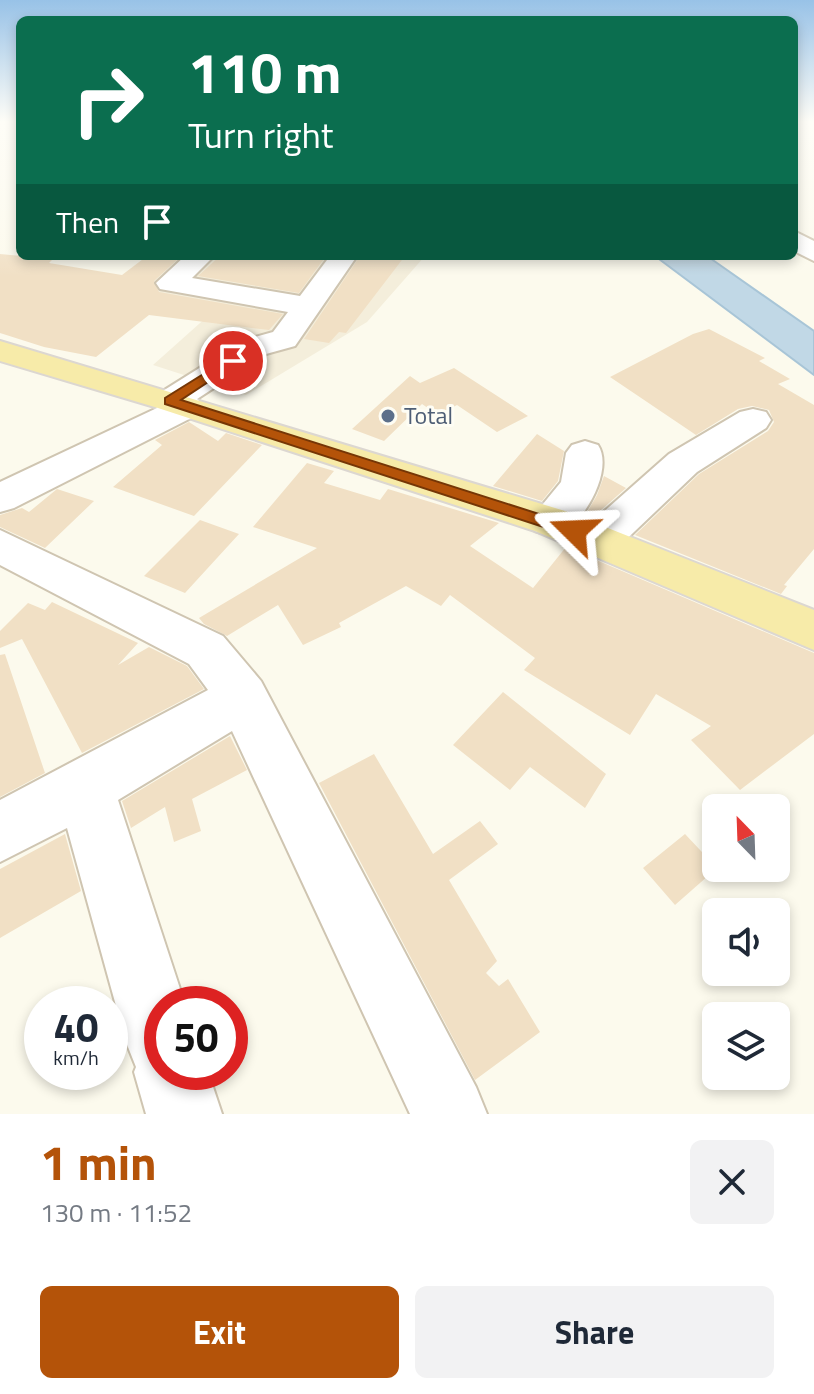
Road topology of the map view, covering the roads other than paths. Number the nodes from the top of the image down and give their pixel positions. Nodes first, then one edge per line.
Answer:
1 (196, 260) edge
2 (341, 260) edge
3 (307, 306) junction
4 (0, 351) edge
5 (178, 404) junction
6 (753, 420) dead end
7 (585, 453) dead end
8 (0, 498) edge
9 (550, 521) junction
10 (598, 541) junction
11 (0, 546) edge
12 (814, 631) edge
13 (243, 697) junction
14 (85, 788) junction
15 (0, 832) edge
16 (145, 986) edge
17 (177, 1090) edge
18 (184, 1114) edge
19 (449, 1114) edge

1 - 3 street
2 - 3 street
3 - 5 street
4 - 5 main road
5 - 8 street
5 - 9 main road
6 - 10 street
7 - 9 street
9 - 10 main road
10 - 12 main road
11 - 13 street
13 - 14 street
13 - 19 street
14 - 15 street
14 - 16 street
17 - 18 street

